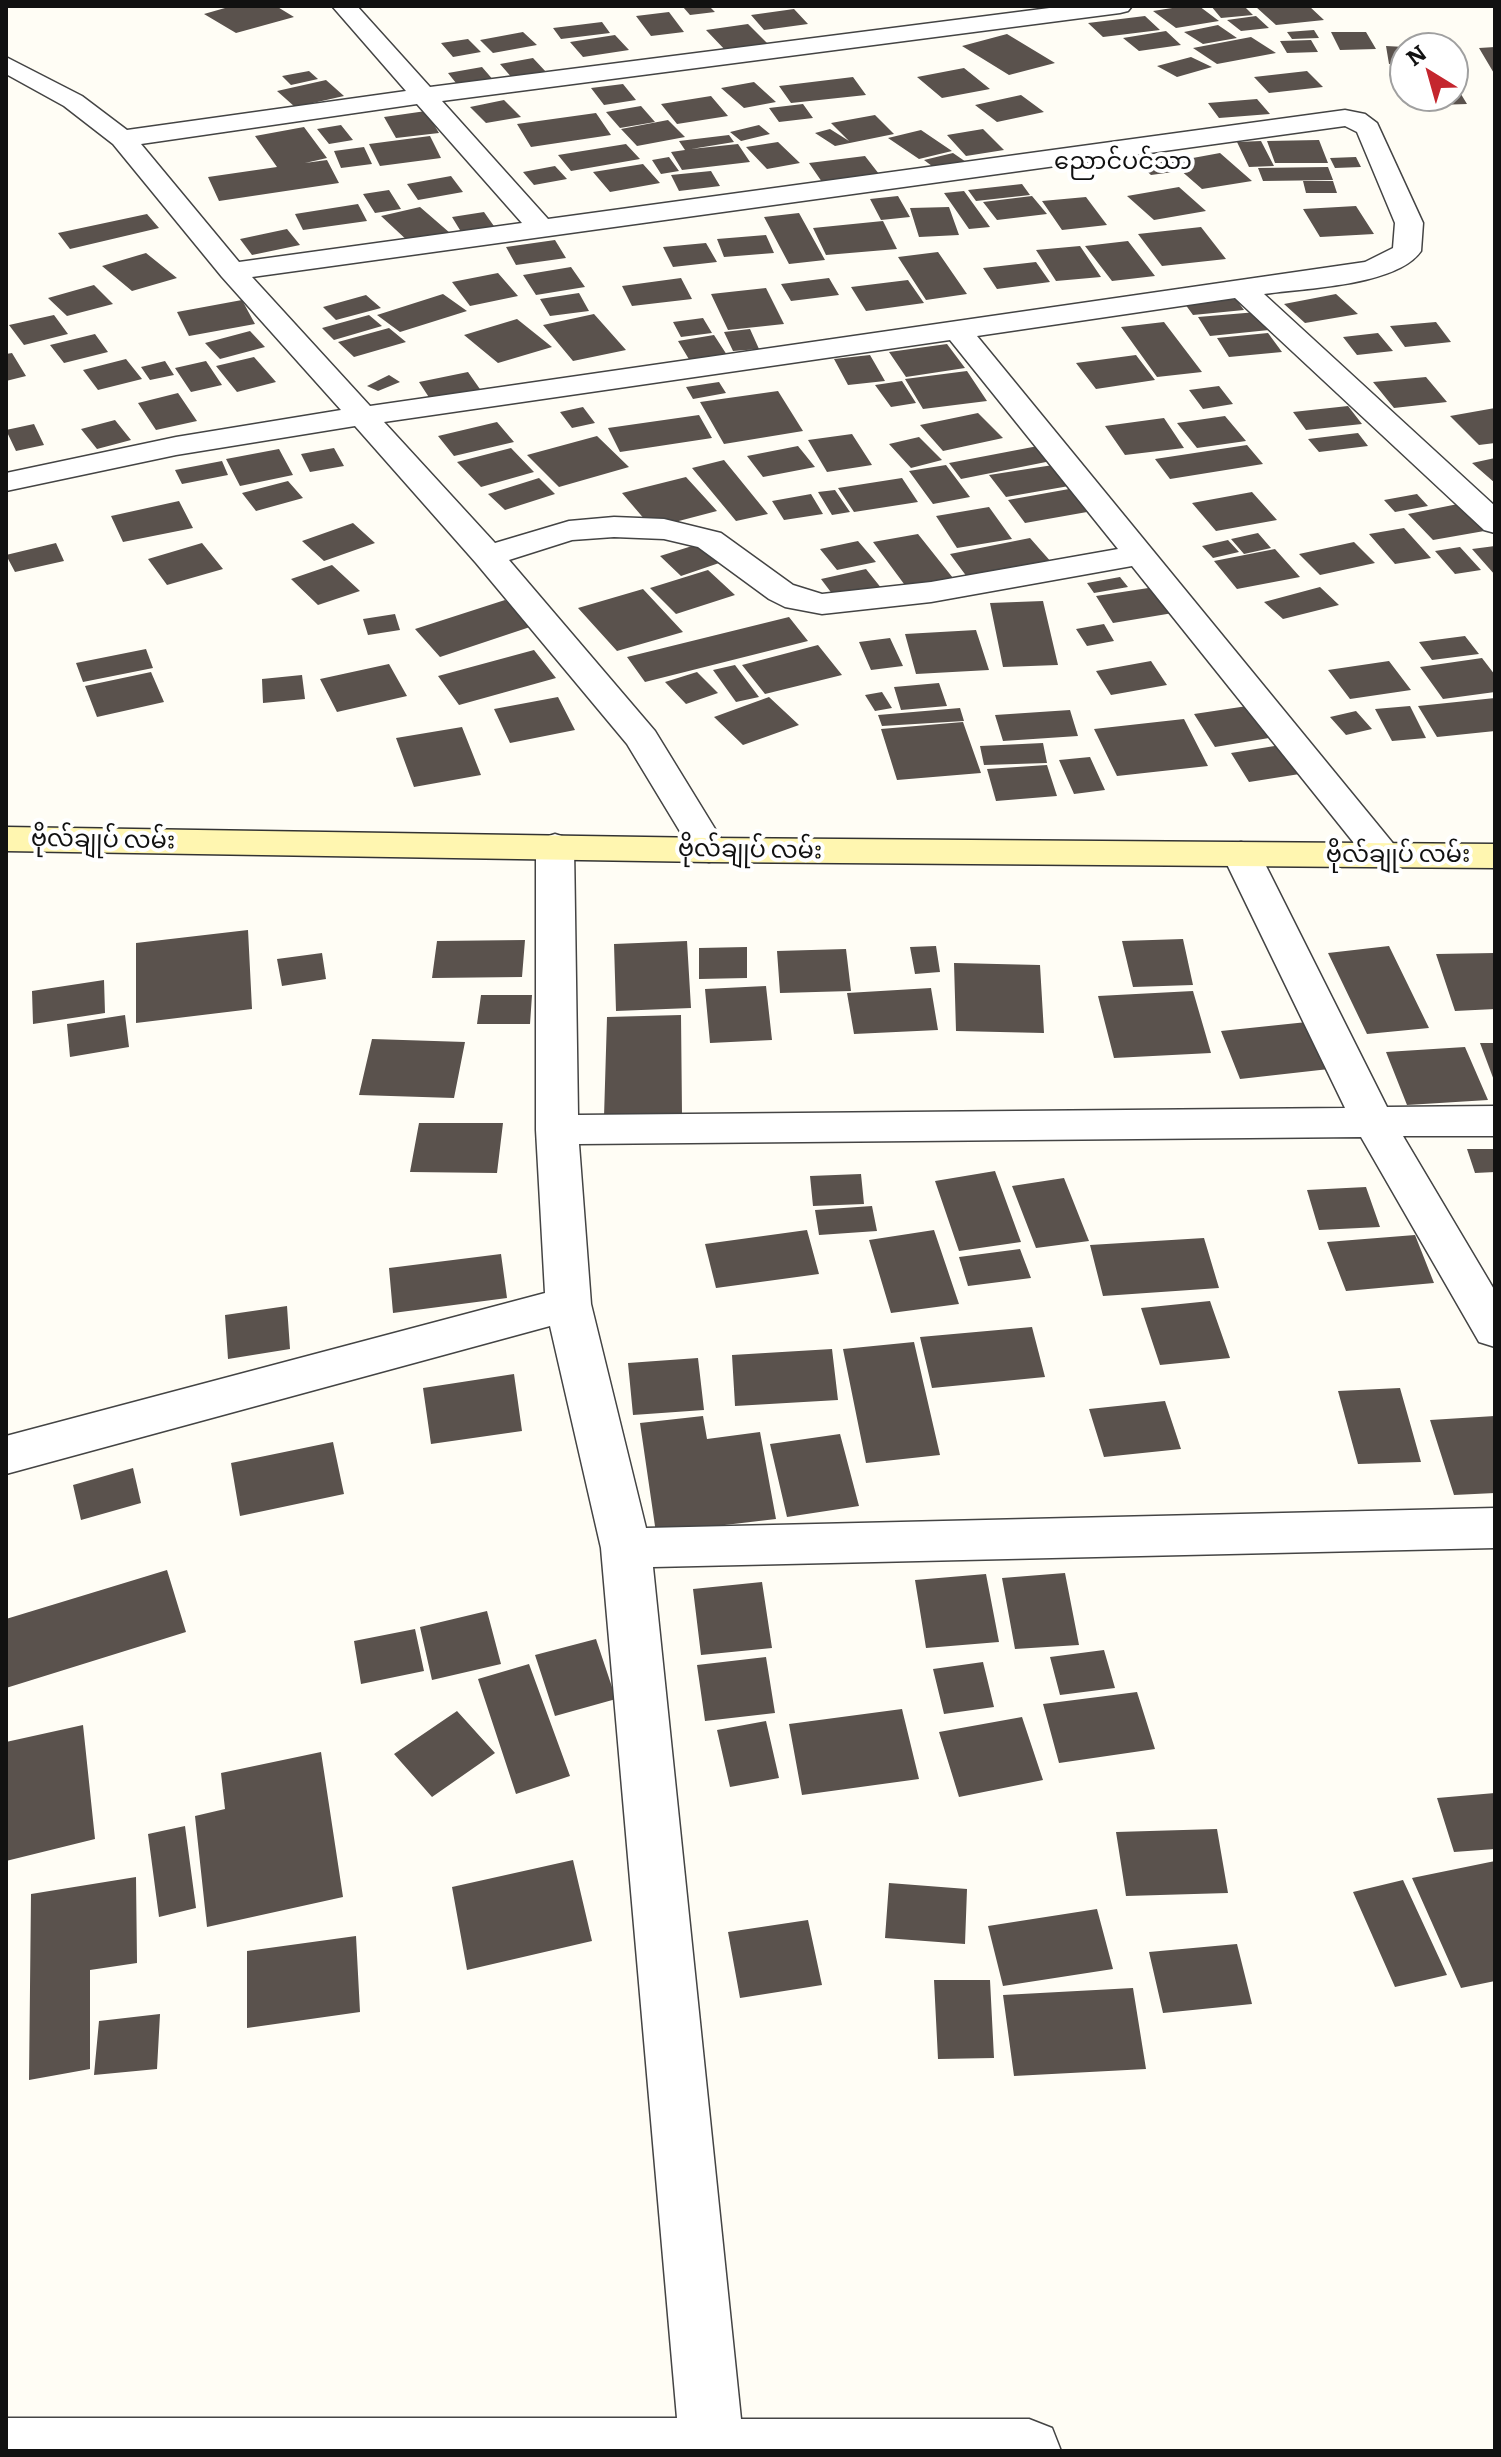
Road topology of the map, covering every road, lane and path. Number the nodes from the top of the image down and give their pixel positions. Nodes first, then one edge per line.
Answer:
1 (344, 6) edge
2 (1120, 6) edge
3 (6, 64) edge
4 (422, 96) junction
5 (122, 139) junction
6 (541, 228) junction
7 (232, 271) junction
8 (1241, 288) junction
9 (956, 328) junction
10 (363, 416) junction
11 (6, 482) edge
12 (1495, 523) edge
13 (1140, 555) junction
14 (488, 556) junction
15 (6, 839) edge
16 (555, 846) junction
17 (709, 850) junction
18 (1241, 854) junction
19 (1383, 855) junction
20 (1495, 856) edge
21 (1372, 1120) junction
22 (1495, 1121) edge
23 (557, 1130) junction
24 (568, 1304) junction
25 (1495, 1330) edge
26 (6, 1455) edge
27 (1495, 1528) edge
28 (626, 1548) junction
29 (6, 2450) edge
30 (712, 2450) edge
31 (1029, 2451) edge

1 - 4 street
2 - 4 street
3 - 5 street
4 - 5 street
4 - 6 street
5 - 7 street
6 - 7 street
6 - 8 street
7 - 10 street
8 - 9 street
8 - 12 street
9 - 10 street
9 - 13 street
10 - 11 street
10 - 14 street
13 - 14 street
13 - 19 street
14 - 17 street
15 - 16 street, ဗိုလ်ချုပ် လမ်း
16 - 17 street, ဗိုလ်ချုပ် လမ်း
16 - 23 street
17 - 18 street, ဗိုလ်ချုပ် လမ်း
18 - 19 street, ဗိုလ်ချုပ် လမ်း
18 - 21 street
19 - 20 street, ဗိုလ်ချုပ် လမ်း
21 - 22 street
21 - 23 street
21 - 25 street
23 - 24 street
24 - 26 street
24 - 28 street
27 - 28 street
28 - 30 street
29 - 30 street
30 - 31 street

